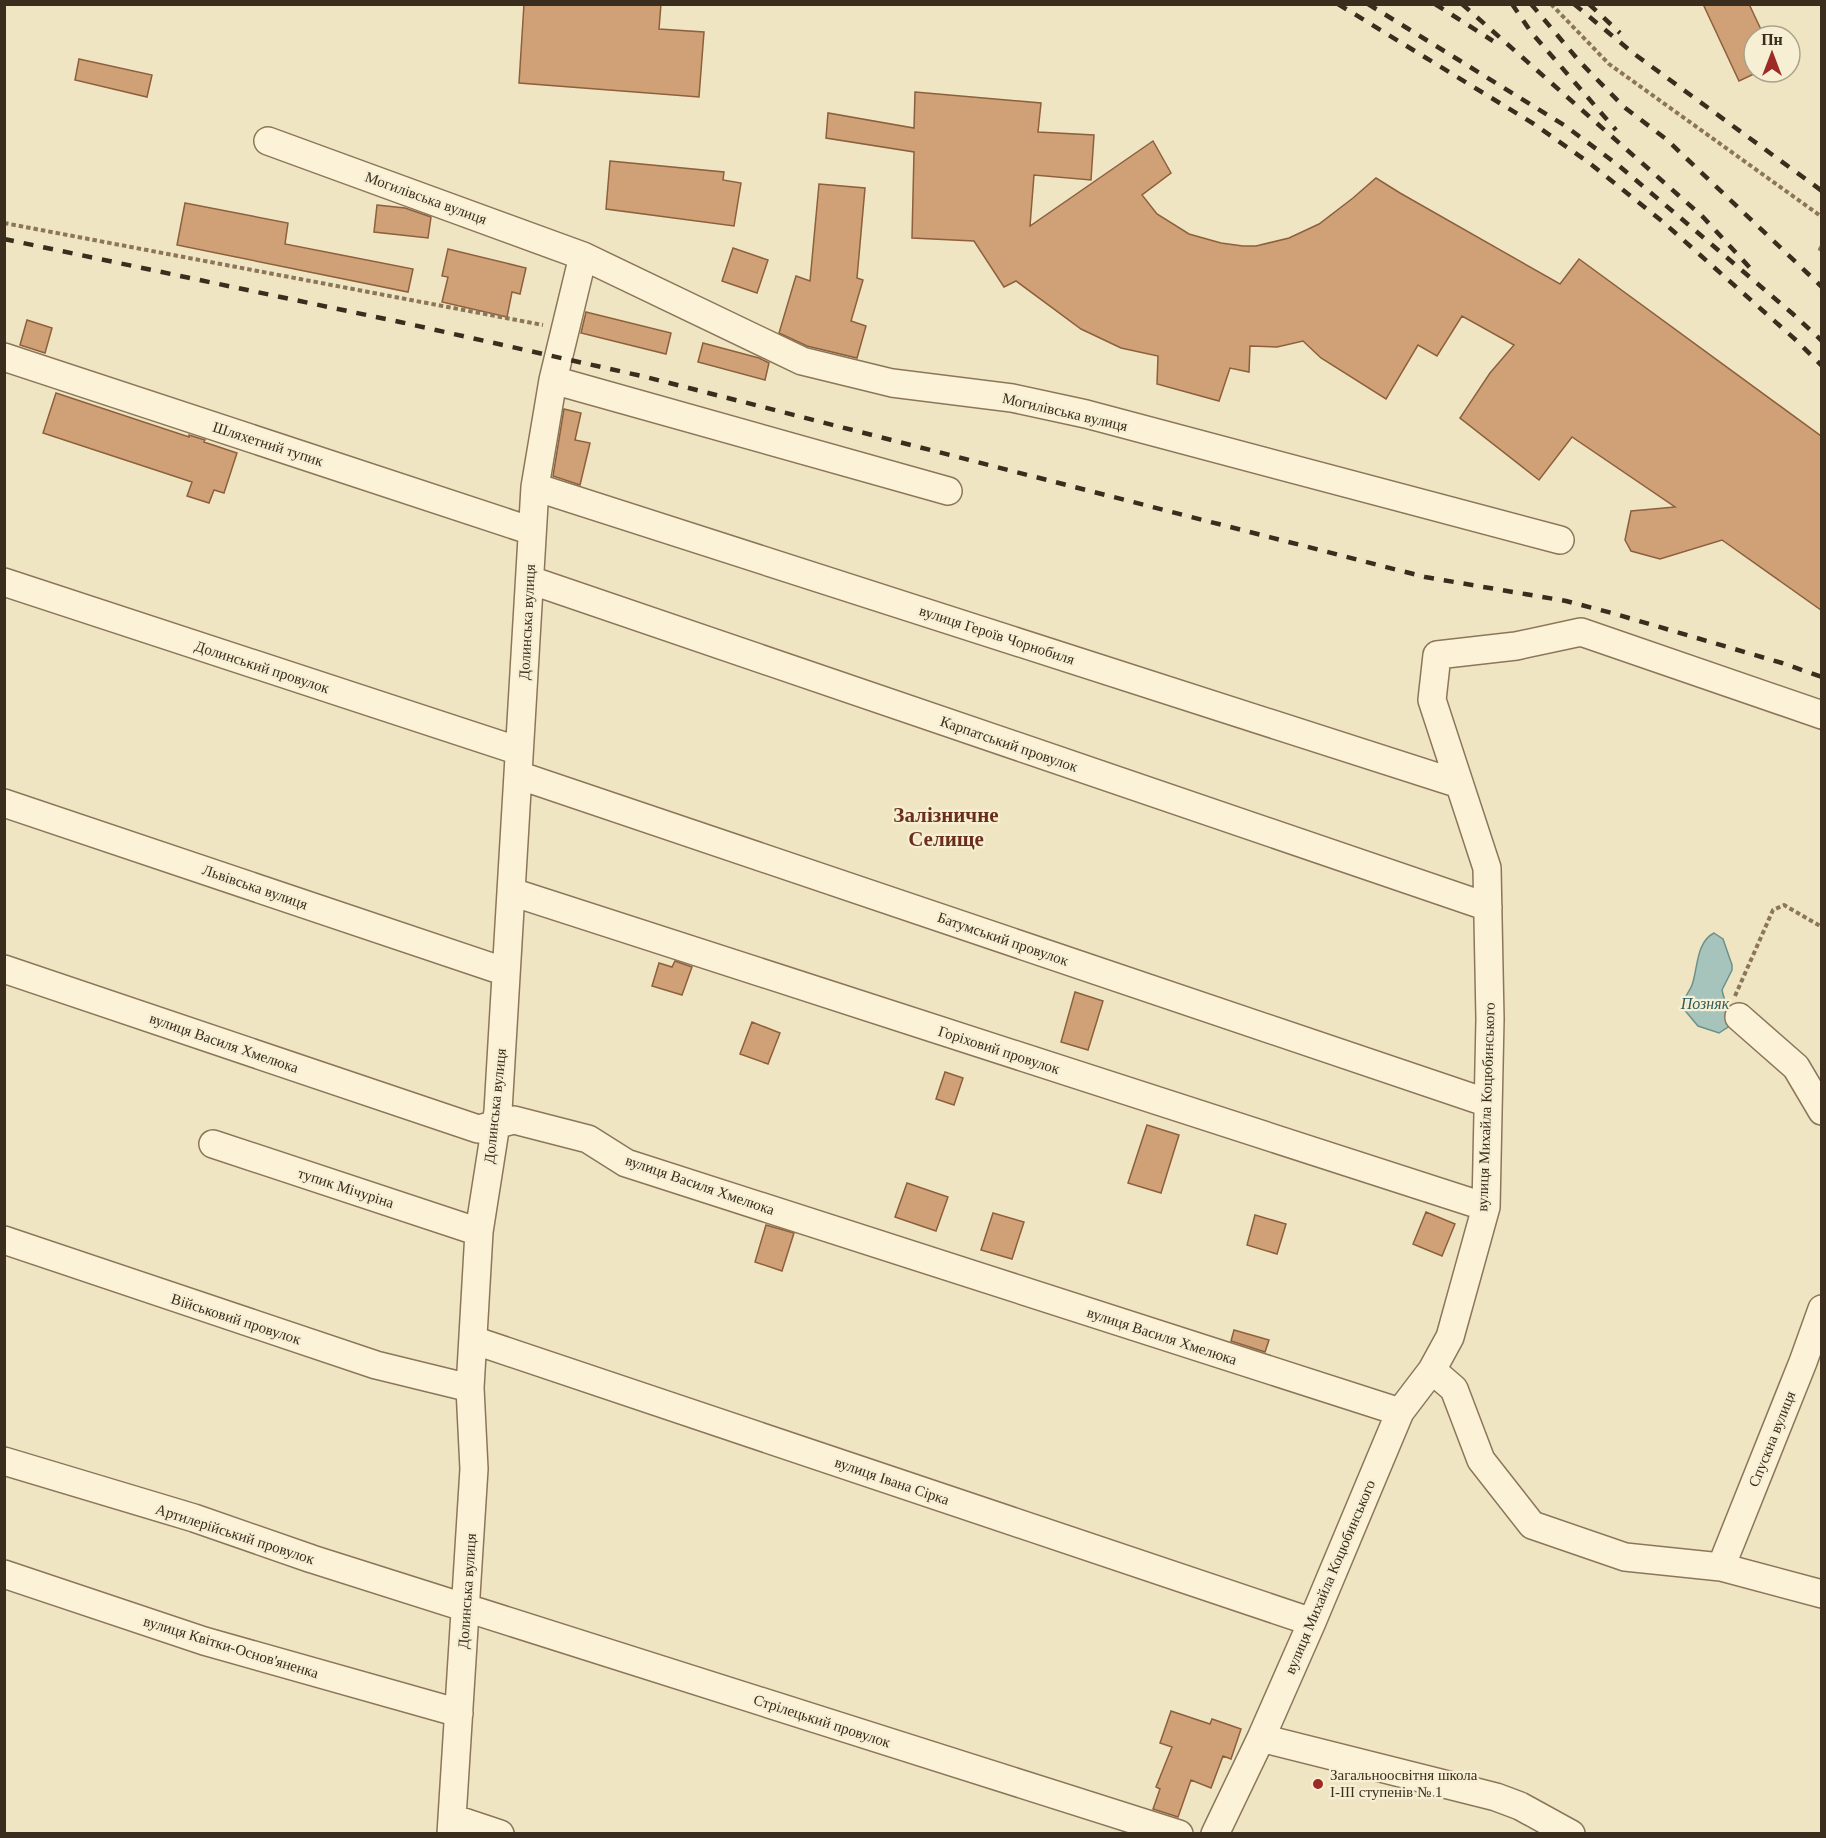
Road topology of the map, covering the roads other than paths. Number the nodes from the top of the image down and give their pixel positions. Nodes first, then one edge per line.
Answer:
1 (268, 141) dead end
2 (583, 256) junction
3 (4, 357) edge
4 (553, 380) junction
5 (535, 487) junction
6 (948, 491) dead end
7 (532, 531) junction
8 (1560, 540) dead end
9 (530, 580) junction
10 (4, 582) edge
11 (1821, 715) edge
12 (519, 763) junction
13 (1459, 784) junction
14 (4, 802) edge
15 (512, 892) junction
16 (1488, 907) junction
17 (4, 969) edge
18 (506, 972) junction
19 (1739, 1017) road end
20 (1488, 1103) junction
21 (1821, 1111) edge
22 (495, 1125) junction
23 (213, 1144) dead end
24 (1486, 1207) junction
25 (479, 1232) junction
26 (4, 1240) edge
27 (1821, 1309) edge
28 (473, 1340) junction
29 (1432, 1370) junction
30 (470, 1388) junction
31 (1400, 1412) junction
32 (4, 1461) edge
33 (1721, 1568) junction
34 (4, 1574) edge
35 (1821, 1594) edge
36 (466, 1608) junction
37 (1312, 1622) junction
38 (459, 1713) junction
39 (1261, 1738) junction
40 (452, 1826) edge
41 (500, 1833) edge
42 (1179, 1833) edge
43 (1215, 1833) edge
44 (1571, 1833) edge

1 - 2 street, Могилівська вулиця
2 - 4 street, Долинська вулиця
2 - 8 street, Могилівська вулиця
3 - 7 street, Шляхетний тупик
4 - 5 street, Долинська вулиця
4 - 6 street
5 - 7 street, Долинська вулиця
5 - 13 street, вулиця Героїв Чорнобиля
7 - 9 street, Долинська вулиця
9 - 12 street, Долинська вулиця
9 - 16 street, Карпатський провулок
10 - 12 street, Долинський провулок
11 - 13 street, вулиця Михайла Коцюбинського
12 - 15 street, Долинська вулиця
12 - 20 street, Батумський провулок
13 - 16 street, вулиця Михайла Коцюбинського
14 - 18 street, Львівська вулиця
15 - 18 street, Долинська вулиця
15 - 24 street, Горіховий провулок
16 - 20 street, вулиця Михайла Коцюбинського
17 - 22 street, вулиця Василя Хмелюка
18 - 22 street, Долинська вулиця
19 - 21 street
20 - 24 street, вулиця Михайла Коцюбинського
22 - 25 street, Долинська вулиця
22 - 31 street, вулиця Василя Хмелюка
23 - 25 street, тупик Мічуріна
24 - 29 street, вулиця Михайла Коцюбинського
25 - 28 street, Долинська вулиця
26 - 30 street, Військовий провулок
27 - 33 street, Спускна вулиця
28 - 30 street, Долинська вулиця
28 - 37 street, вулиця Івана Сірка
29 - 31 street, вулиця Михайла Коцюбинського
29 - 33 street
30 - 36 street, Долинська вулиця
31 - 37 street, вулиця Михайла Коцюбинського
32 - 36 street, Артилерійський провулок
33 - 35 street
34 - 38 street, вулиця Квітки-Основ'яненка
36 - 38 street, Долинська вулиця
36 - 42 street, Стрілецький провулок
37 - 39 street, вулиця Михайла Коцюбинського
38 - 40 street, Долинська вулиця
39 - 43 street, вулиця Михайла Коцюбинського
39 - 44 street
40 - 41 street

